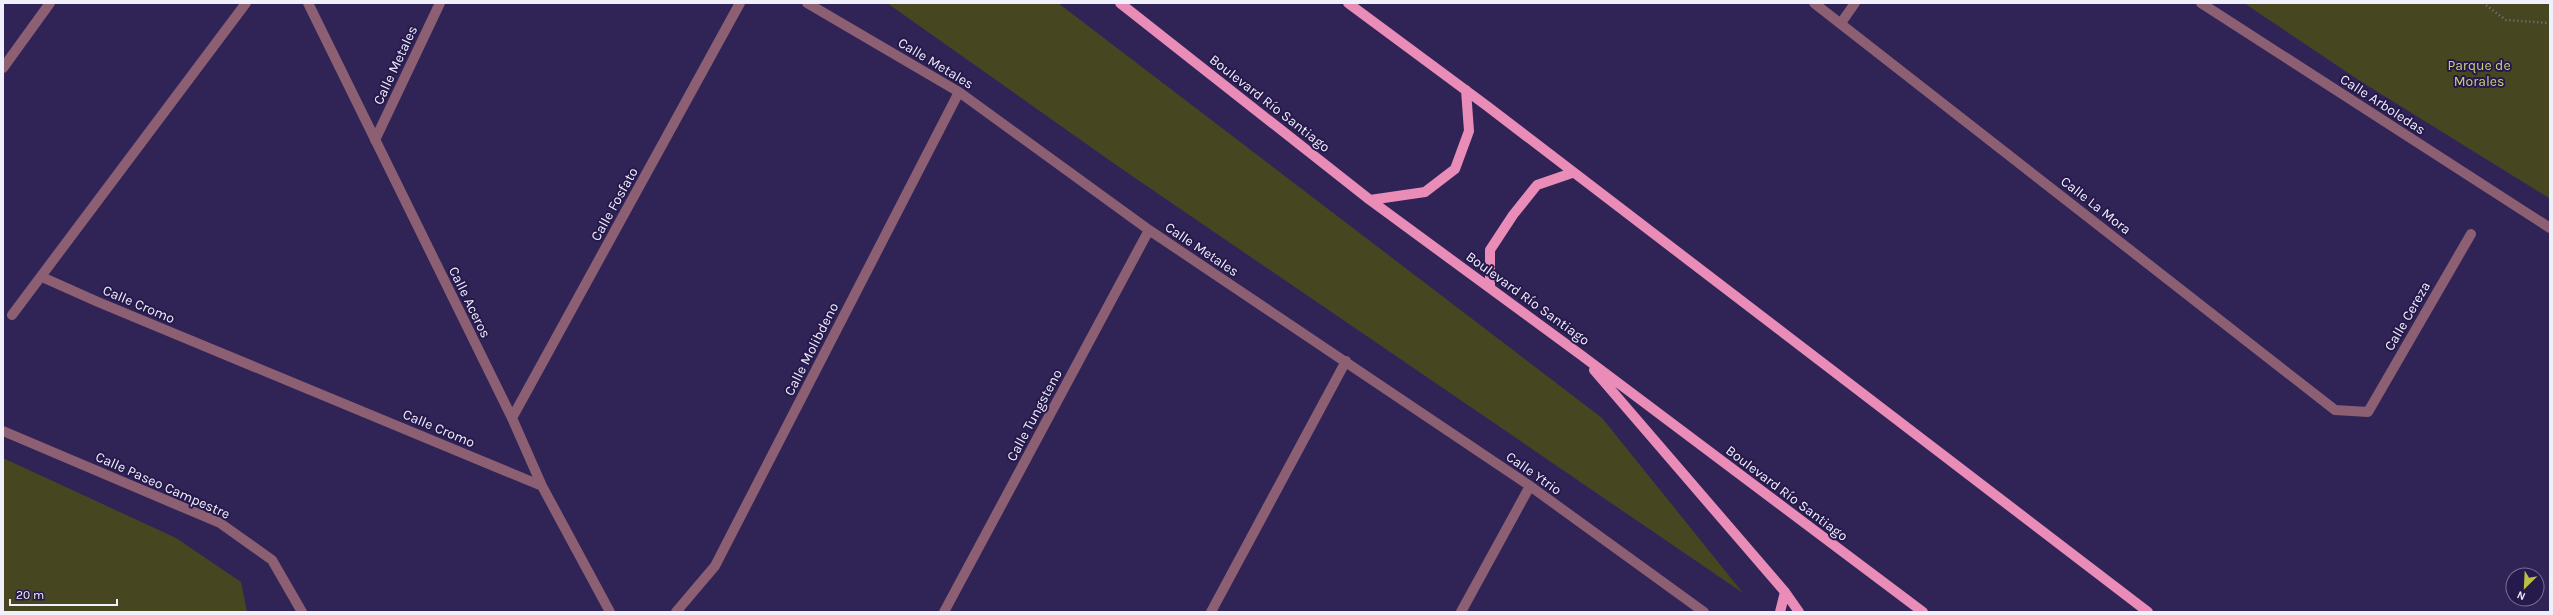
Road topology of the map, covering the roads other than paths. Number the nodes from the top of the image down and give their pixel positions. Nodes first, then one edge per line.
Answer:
1 (50, 3) edge
2 (246, 3) edge
3 (308, 3) edge
4 (440, 3) edge
5 (740, 3) edge
6 (806, 3) edge
7 (1120, 3) edge
8 (1348, 3) edge
9 (1814, 3) edge
10 (1855, 3) edge
11 (2201, 3) edge
12 (1841, 23) junction
13 (3, 68) edge
14 (1466, 90) junction
15 (959, 92) junction
16 (375, 140) junction
17 (1572, 173) junction
18 (1370, 200) junction
19 (2550, 228) edge
20 (1149, 230) junction
21 (2471, 234) dead end
22 (42, 277) junction
23 (1490, 287) junction
24 (12, 315) dead end
25 (1581, 355) junction
26 (1346, 361) junction
27 (2368, 412) joint
28 (512, 418) junction
29 (3, 431) edge
30 (542, 486) junction
31 (1530, 486) junction
32 (1785, 592) junction
33 (302, 612) edge
34 (610, 612) edge
35 (676, 612) edge
36 (944, 612) edge
37 (1211, 612) edge
38 (1461, 612) edge
39 (1704, 612) edge
40 (1780, 612) edge
41 (1799, 612) edge
42 (1923, 612) edge
43 (2148, 612) edge

1 - 13 street
2 - 22 street
3 - 16 street, Calle Aceros
4 - 16 street, Calle Metales
5 - 28 street, Calle Fosfato
6 - 15 street, Calle Metales
7 - 18 main road, Boulevard Río Santiago
8 - 14 main road
9 - 12 street, Calle La Mora
10 - 12 street
11 - 19 street, Calle Arboledas
12 - 27 street, Calle La Mora
14 - 17 main road
14 - 18 main road
15 - 20 street, Calle Metales
15 - 35 street, Calle Molibdeno
16 - 28 street, Calle Aceros
17 - 23 main road
17 - 43 main road
18 - 23 main road, Boulevard Río Santiago
20 - 26 street, Calle Metales
20 - 36 street, Calle Tungsteno
21 - 27 street, Calle Cereza
22 - 24 street
22 - 30 street, Calle Cromo
23 - 25 main road, Boulevard Río Santiago
25 - 32 main road
25 - 42 main road, Boulevard Río Santiago
26 - 31 street, Calle Ytrio
26 - 37 street
28 - 30 street, Calle Aceros
29 - 33 street, Calle Paseo Campestre
30 - 34 street, Calle Aceros
31 - 38 street
31 - 39 street, Calle Ytrio
32 - 40 main road
32 - 41 main road

